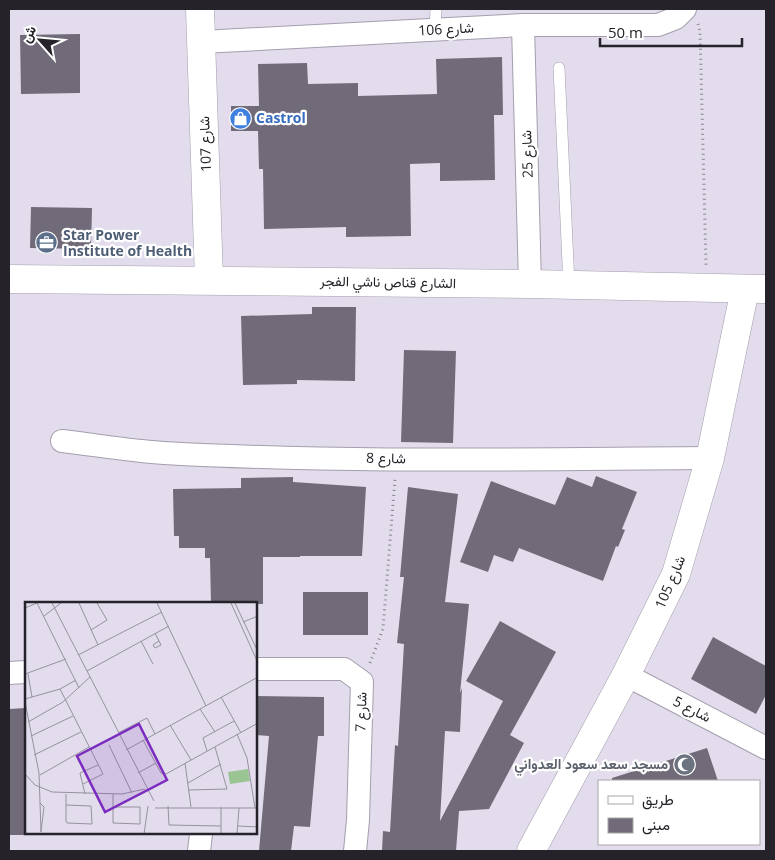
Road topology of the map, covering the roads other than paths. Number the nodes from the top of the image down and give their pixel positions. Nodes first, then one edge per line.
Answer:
1 (200, 9) edge
2 (690, 12) edge
3 (435, 19) edge
4 (523, 25) junction
5 (202, 42) junction
6 (559, 68) dead end
7 (9, 279) edge
8 (209, 280) junction
9 (530, 284) junction
10 (570, 284) junction
11 (756, 289) edge
12 (62, 441) dead end
13 (710, 458) junction
14 (258, 670) edge
15 (25, 672) edge
16 (9, 673) edge
17 (626, 675) junction
18 (763, 739) edge
19 (201, 835) edge
20 (199, 851) edge
21 (355, 851) edge
22 (531, 851) edge

1 - 5 street, شارع 107
2 - 4 street, شارع 106
3 - 4 street, شارع 106
3 - 5 street, شارع 106
4 - 9 street, شارع 25
5 - 8 street, شارع 107
6 - 10 lane
7 - 8 street, الشارع قناص ناشي الفجر
8 - 9 street, الشارع قناص ناشي الفجر
9 - 10 street, الشارع قناص ناشي الفجر
10 - 11 street, الشارع قناص ناشي الفجر
11 - 13 street, شارع 105
12 - 13 street, شارع 8
13 - 17 street, شارع 105
14 - 21 street, شارع 7
15 - 16 street
17 - 18 street, شارع 5
17 - 22 street, شارع 105
19 - 20 street

